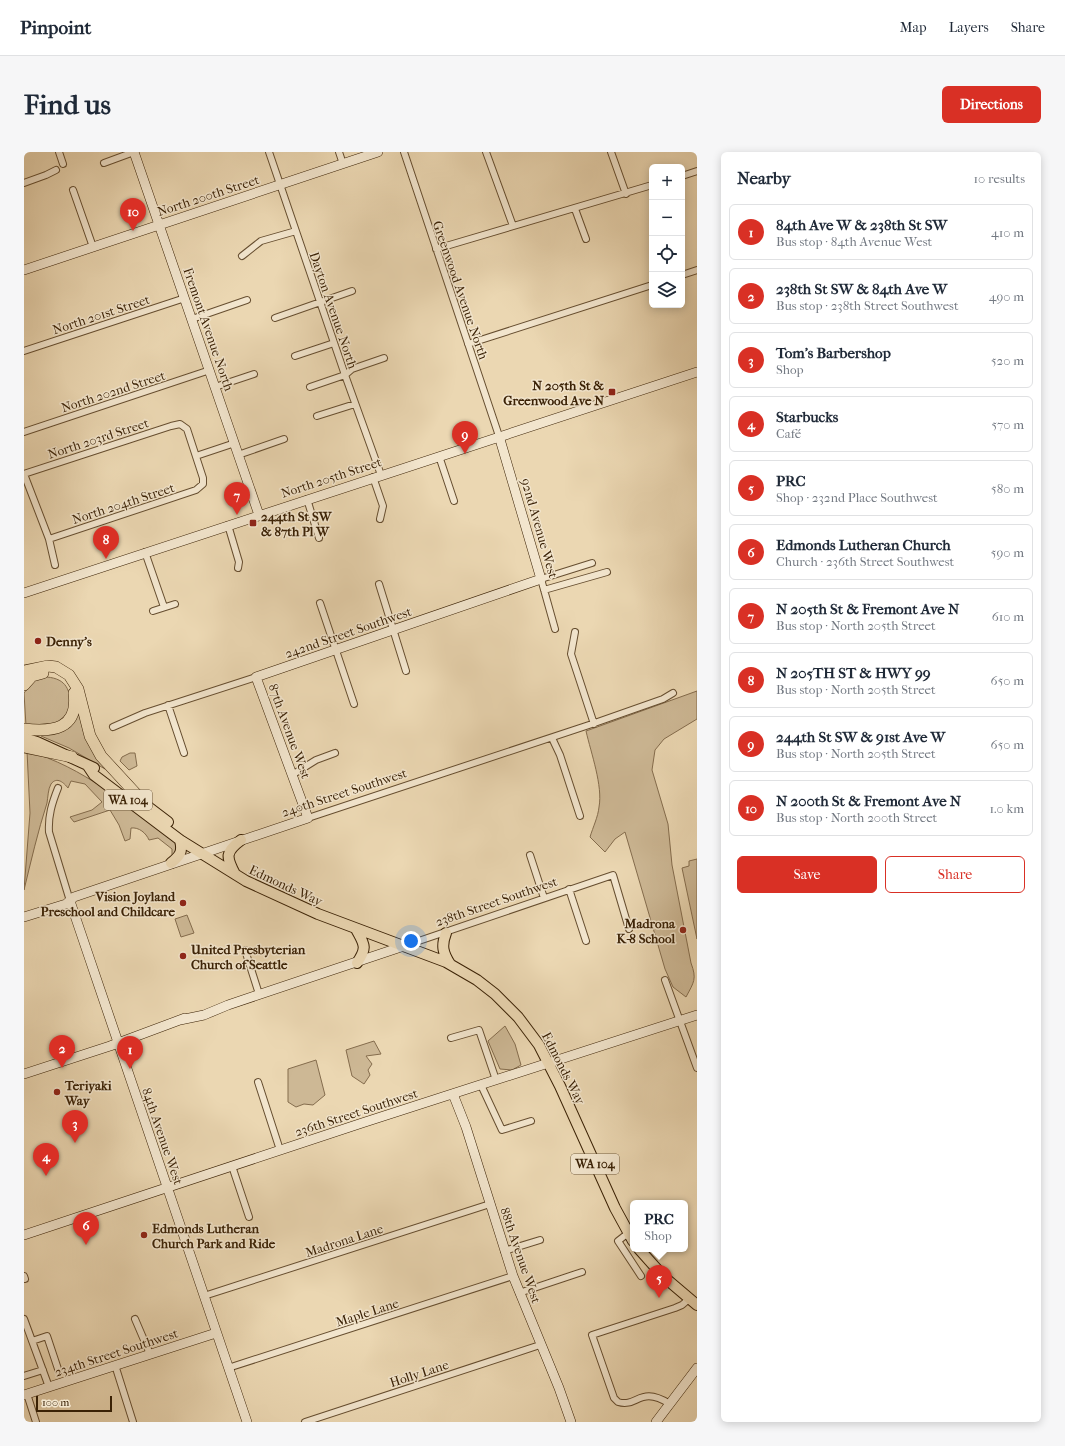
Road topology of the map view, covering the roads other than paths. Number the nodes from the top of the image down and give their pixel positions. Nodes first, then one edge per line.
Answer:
1 (59, 152) edge
2 (134, 152) edge
3 (269, 152) edge
4 (339, 152) edge
5 (378, 152) edge
6 (404, 152) edge
7 (486, 152) edge
8 (611, 152) edge
9 (104, 162) dead end
10 (64, 164) dead end
11 (343, 164) junction
12 (56, 170) dead end
13 (697, 171) edge
14 (685, 175) edge
15 (24, 183) edge
16 (280, 185) junction
17 (649, 186) edge
18 (73, 190) dead end
19 (626, 194) junction
20 (575, 209) junction
21 (160, 225) junction
22 (512, 226) junction
23 (296, 231) junction
24 (586, 239) dead end
25 (93, 247) junction
26 (436, 249) junction
27 (242, 256) dead end
28 (24, 270) edge
29 (697, 270) edge
30 (685, 274) edge
31 (649, 285) edge
32 (352, 291) dead end
33 (185, 298) junction
34 (247, 300) dead end
35 (320, 302) junction
36 (275, 318) dead end
37 (192, 319) junction
38 (334, 343) junction
39 (468, 344) junction
40 (24, 352) edge
41 (295, 356) dead end
42 (384, 358) dead end
43 (210, 370) junction
44 (697, 372) edge
45 (254, 374) dead end
46 (345, 375) junction
47 (215, 387) junction
48 (310, 387) dead end
49 (355, 404) junction
50 (317, 416) dead end
51 (24, 432) edge
52 (499, 436) junction
53 (284, 439) dead end
54 (235, 443) junction
55 (238, 455) junction
56 (196, 456) junction
57 (439, 456) junction
58 (24, 474) edge
59 (377, 476) junction
60 (307, 499) junction
61 (454, 501) dead end
62 (259, 515) junction
63 (380, 519) dead end
64 (228, 526) junction
65 (319, 538) dead end
66 (49, 539) junction
67 (145, 552) junction
68 (592, 563) dead end
69 (55, 565) dead end
70 (238, 568) dead end
71 (607, 572) dead end
72 (541, 579) junction
73 (378, 584) dead end
74 (544, 590) junction
75 (24, 592) edge
76 (175, 604) dead end
77 (320, 604) dead end
78 (164, 607) junction
79 (152, 611) dead end
80 (555, 628) dead end
81 (394, 630) junction
82 (575, 632) dead end
83 (336, 650) junction
84 (24, 671) edge
85 (406, 671) dead end
86 (256, 677) junction
87 (24, 685) edge
88 (673, 693) dead end
89 (354, 704) dead end
90 (168, 705) junction
91 (594, 724) junction
92 (113, 727) dead end
93 (24, 729) edge
94 (24, 738) edge
95 (552, 738) junction
96 (24, 747) edge
97 (184, 753) dead end
98 (335, 753) dead end
99 (72, 757) junction
100 (88, 766) junction
101 (292, 775) junction
102 (58, 788) dead end
103 (148, 807) junction
104 (580, 816) dead end
105 (308, 818) junction
106 (180, 840) junction
107 (241, 840) junction
108 (203, 853) junction
109 (530, 855) dead end
110 (171, 863) junction
111 (236, 875) junction
112 (569, 890) junction
113 (544, 898) junction
114 (70, 901) junction
115 (24, 917) edge
116 (356, 929) junction
117 (629, 929) dead end
118 (446, 933) junction
119 (586, 941) dead end
120 (404, 946) junction
121 (246, 950) dead end
122 (357, 963) junction
123 (450, 964) junction
124 (664, 980) dead end
125 (259, 994) junction
126 (697, 1015) edge
127 (679, 1021) junction
128 (451, 1038) dead end
129 (118, 1043) junction
130 (549, 1063) junction
131 (697, 1068) edge
132 (24, 1074) edge
133 (496, 1080) junction
134 (258, 1082) dead end
135 (481, 1085) junction
136 (453, 1094) junction
137 (531, 1121) dead end
138 (280, 1150) junction
139 (232, 1166) junction
140 (168, 1188) junction
141 (490, 1204) junction
142 (249, 1217) dead end
143 (24, 1235) edge
144 (630, 1237) edge
145 (540, 1240) dead end
146 (504, 1251) junction
147 (642, 1252) edge
148 (582, 1272) dead end
149 (513, 1276) junction
150 (641, 1276) dead end
151 (519, 1292) junction
152 (204, 1296) junction
153 (693, 1302) edge
154 (24, 1319) edge
155 (135, 1319) dead end
156 (216, 1333) junction
157 (32, 1341) junction
158 (540, 1345) junction
159 (150, 1354) junction
160 (115, 1365) junction
161 (228, 1368) junction
162 (697, 1368) edge
163 (43, 1370) junction
164 (59, 1372) dead end
165 (24, 1376) edge
166 (49, 1387) junction
167 (25, 1395) edge
168 (670, 1404) junction
169 (36, 1422) edge
170 (133, 1422) edge
171 (247, 1422) edge
172 (305, 1422) edge
173 (571, 1422) edge
174 (657, 1422) edge

1 - 10 street
2 - 9 street
2 - 21 street, Fremont Avenue North
3 - 16 street, Dayton Avenue North
4 - 11 street
5 - 11 street, North 200th Street
6 - 26 street, Greenwood Avenue North
7 - 22 street
8 - 19 street
11 - 16 street, North 200th Street
12 - 15 street
13 - 14 street
16 - 21 street, North 200th Street
16 - 23 street, Dayton Avenue North
17 - 19 street
18 - 25 street
19 - 20 street
20 - 22 street
20 - 24 street
21 - 25 street, North 200th Street
21 - 33 street, Fremont Avenue North
22 - 26 street
23 - 27 street
23 - 35 street, Dayton Avenue North
25 - 28 street, North 200th Street
26 - 39 street, Greenwood Avenue North
29 - 30 street
31 - 39 street
32 - 35 street
33 - 37 street, Fremont Avenue North
33 - 40 street, North 201st Street
34 - 37 street
35 - 36 street
35 - 38 street, Dayton Avenue North
37 - 43 street, Fremont Avenue North
38 - 41 street
38 - 46 street, Dayton Avenue North
39 - 52 street, Greenwood Avenue North
42 - 46 street
43 - 47 street, Fremont Avenue North
43 - 51 street, North 202nd Street
44 - 52 street, North 205th Street
45 - 47 street
46 - 48 street
46 - 49 street, Dayton Avenue North
47 - 54 street, Fremont Avenue North
49 - 50 street
49 - 59 street, Dayton Avenue North
52 - 57 street, North 205th Street
52 - 72 street, 92nd Avenue West
53 - 55 street
54 - 55 street, Fremont Avenue North
54 - 56 street
55 - 62 street, Fremont Avenue North
56 - 58 street, North 203rd Street
56 - 66 street, North 204th Street
57 - 59 street, North 205th Street
57 - 61 street
58 - 66 street
59 - 60 street, North 205th Street
59 - 63 street, Dayton Avenue North
60 - 62 street, North 205th Street
60 - 65 street
62 - 64 street, North 205th Street
64 - 67 street, North 205th Street
64 - 70 street
66 - 69 street
67 - 75 street, North 205th Street
67 - 78 street
68 - 72 street, 242nd Street Southwest
71 - 74 street
72 - 74 street, 92nd Avenue West
72 - 81 street, 242nd Street Southwest
73 - 81 street
74 - 80 street, 92nd Avenue West
76 - 78 street
77 - 83 street
78 - 79 street
81 - 83 street, 242nd Street Southwest
81 - 85 street
82 - 91 street
83 - 86 street, 242nd Street Southwest
83 - 89 street
84 - 103 highway
86 - 90 street, 242nd Street Southwest
86 - 101 street, 87th Avenue West
87 - 93 highway
88 - 91 street, 240th Street Southwest
90 - 92 street, 242nd Street Southwest
90 - 97 street
91 - 95 street, 240th Street Southwest
94 - 99 main road, Edmonds Way / WA 104
95 - 104 street
95 - 105 street, 240th Street Southwest
96 - 99 highway
98 - 101 street
99 - 100 main road, Edmonds Way / WA 104
100 - 103 main road, Edmonds Way / WA 104
100 - 106 main road, Edmonds Way / WA 104
101 - 105 street, 87th Avenue West
102 - 114 street, 84th Avenue West
103 - 108 main road, Edmonds Way / WA 104
105 - 107 street, 240th Street Southwest
106 - 108 main road, Edmonds Way / WA 104
106 - 110 main road
107 - 108 street, 240th Street Southwest
107 - 111 main road
108 - 110 street, 240th Street Southwest
108 - 111 main road, Edmonds Way / WA 104
109 - 113 street
110 - 114 street, 240th Street Southwest
111 - 116 main road, Edmonds Way / WA 104
112 - 113 street, 238th Street Southwest
112 - 117 street, 238th Street Southwest
112 - 119 street
113 - 118 street, 238th Street Southwest
114 - 115 street, 240th Street Southwest
114 - 129 street, 84th Avenue West
116 - 120 main road, Edmonds Way / WA 104
116 - 122 main road
118 - 120 street, 238th Street Southwest
118 - 123 main road
120 - 122 street, 238th Street Southwest
120 - 123 main road, Edmonds Way / WA 104
121 - 125 street
122 - 125 street, 238th Street Southwest
123 - 130 main road, Edmonds Way / WA 104
124 - 127 street
125 - 129 street, 238th Street Southwest
126 - 127 street, 236th Street Southwest
127 - 130 street, 236th Street Southwest
127 - 131 street
128 - 133 street
129 - 132 street, 238th Street Southwest
129 - 140 street, 84th Avenue West
130 - 133 street, 236th Street Southwest
130 - 144 main road, Edmonds Way / WA 104
133 - 135 street, 236th Street Southwest
134 - 138 street
135 - 136 street, 236th Street Southwest
135 - 137 street
136 - 138 street, 236th Street Southwest
136 - 141 street, 88th Avenue West
138 - 139 street, 236th Street Southwest
139 - 140 street, 236th Street Southwest
139 - 142 street
140 - 143 street, 236th Street Southwest
140 - 152 street, 84th Avenue West
141 - 146 street, 88th Avenue West
141 - 152 street, Madrona Lane
144 - 150 street
145 - 146 street
146 - 149 street, 88th Avenue West
147 - 153 main road
148 - 151 street
149 - 151 street, 88th Avenue West
149 - 161 street, Maple Lane
151 - 158 street, 88th Avenue West
152 - 156 street, 84th Avenue West
153 - 168 street
154 - 157 street
155 - 159 street
156 - 159 street, 234th Street Southwest
156 - 161 street, 84th Avenue West
157 - 163 street
157 - 164 street
158 - 172 street, Holly Lane
158 - 173 street, 88th Avenue West
159 - 160 street, 234th Street Southwest
160 - 166 street, 234th Street Southwest
160 - 170 street
161 - 171 street, 84th Avenue West
162 - 168 street
163 - 165 street
163 - 166 street
166 - 167 street, 234th Street Southwest
167 - 169 street
168 - 174 street

